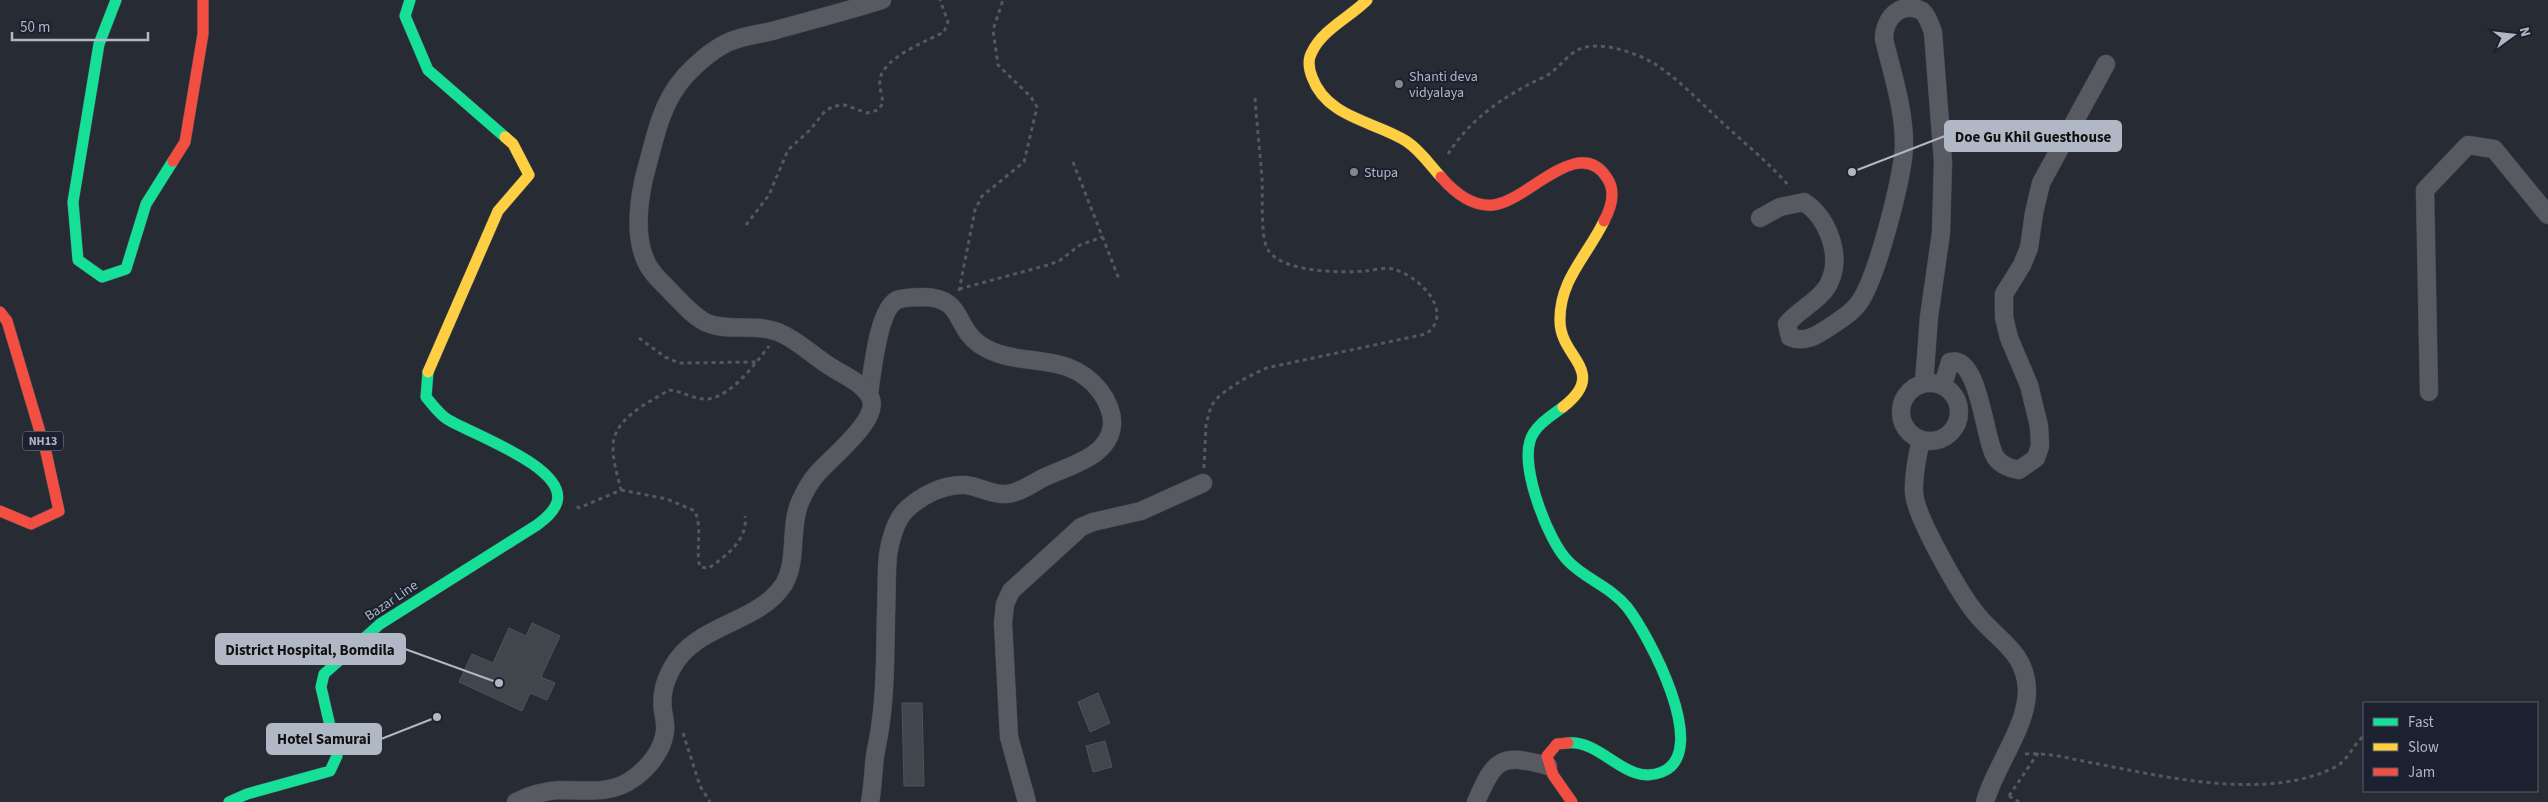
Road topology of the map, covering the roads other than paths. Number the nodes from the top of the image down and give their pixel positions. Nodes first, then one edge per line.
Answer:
1 (116, 0) edge
2 (203, 0) edge
3 (410, 0) edge
4 (882, 0) edge
5 (1367, 0) edge
6 (2106, 64) dead end
7 (2548, 215) edge
8 (1760, 218) dead end
9 (0, 312) edge
10 (1924, 383) junction
11 (1943, 385) junction
12 (2429, 392) dead end
13 (869, 394) junction
14 (1921, 440) junction
15 (1203, 483) road end
16 (0, 511) edge
17 (1548, 766) junction
18 (229, 802) edge
19 (516, 802) edge
20 (870, 802) edge
21 (1027, 802) edge
22 (1476, 802) edge
23 (1572, 802) edge
24 (1985, 802) edge

1 - 2 main road
3 - 18 main road, Bazar Line
4 - 13 street
5 - 17 main road
6 - 11 street
7 - 12 street
8 - 10 street
9 - 16 main road, NH13
10 - 11 street
10 - 14 street
11 - 14 street
13 - 19 street
13 - 20 street
14 - 24 street
15 - 21 street
17 - 22 street
17 - 23 main road

